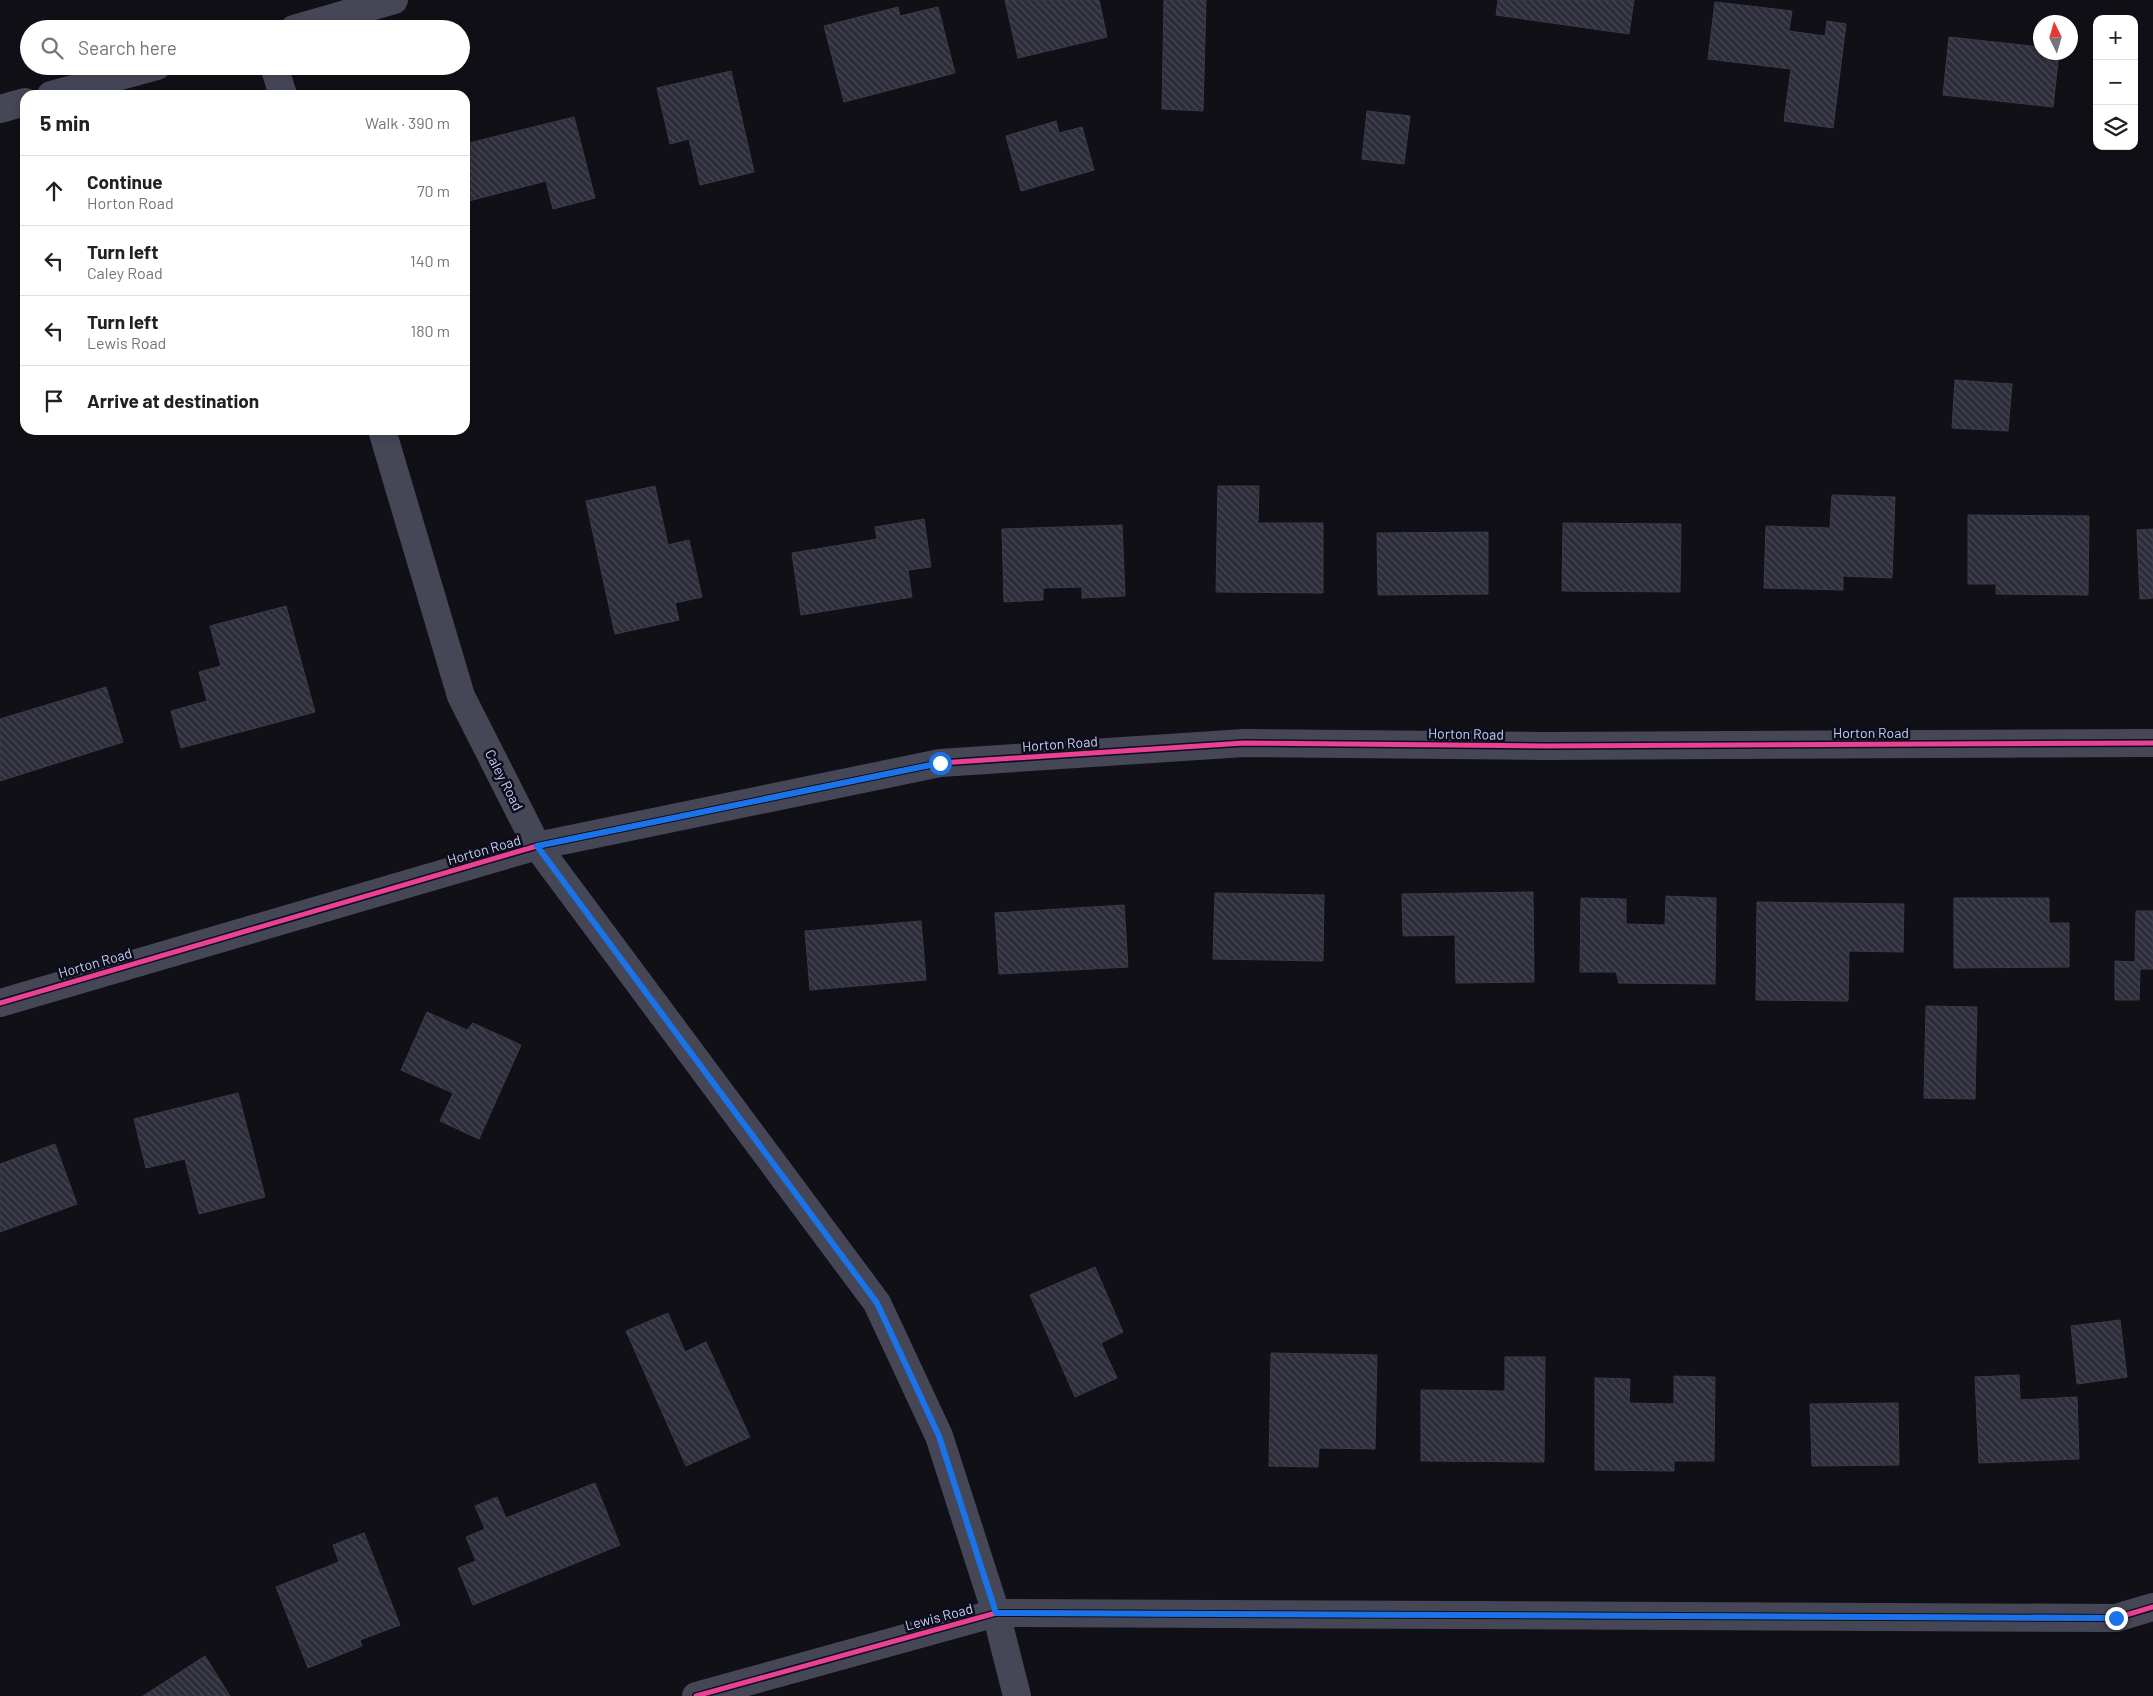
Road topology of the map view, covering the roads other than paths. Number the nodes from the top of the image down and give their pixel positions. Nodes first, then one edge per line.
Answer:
1 (394, 0) edge
2 (325, 20) edge
3 (124, 75) edge
4 (277, 75) edge
5 (69, 90) edge
6 (281, 90) edge
7 (20, 103) edge
8 (0, 109) edge
9 (383, 435) edge
10 (2153, 744) edge
11 (537, 846) junction
12 (0, 1003) edge
13 (2153, 1607) edge
14 (996, 1613) junction
15 (696, 1696) edge
16 (1017, 1696) edge

1 - 2 street
3 - 5 street
4 - 6 street
7 - 8 street
9 - 11 street, Caley Road
10 - 11 street, Horton Road
11 - 12 street, Horton Road
11 - 14 street, Caley Road
13 - 14 street, Lewis Road
14 - 15 street, Lewis Road
14 - 16 street, Caley Road

